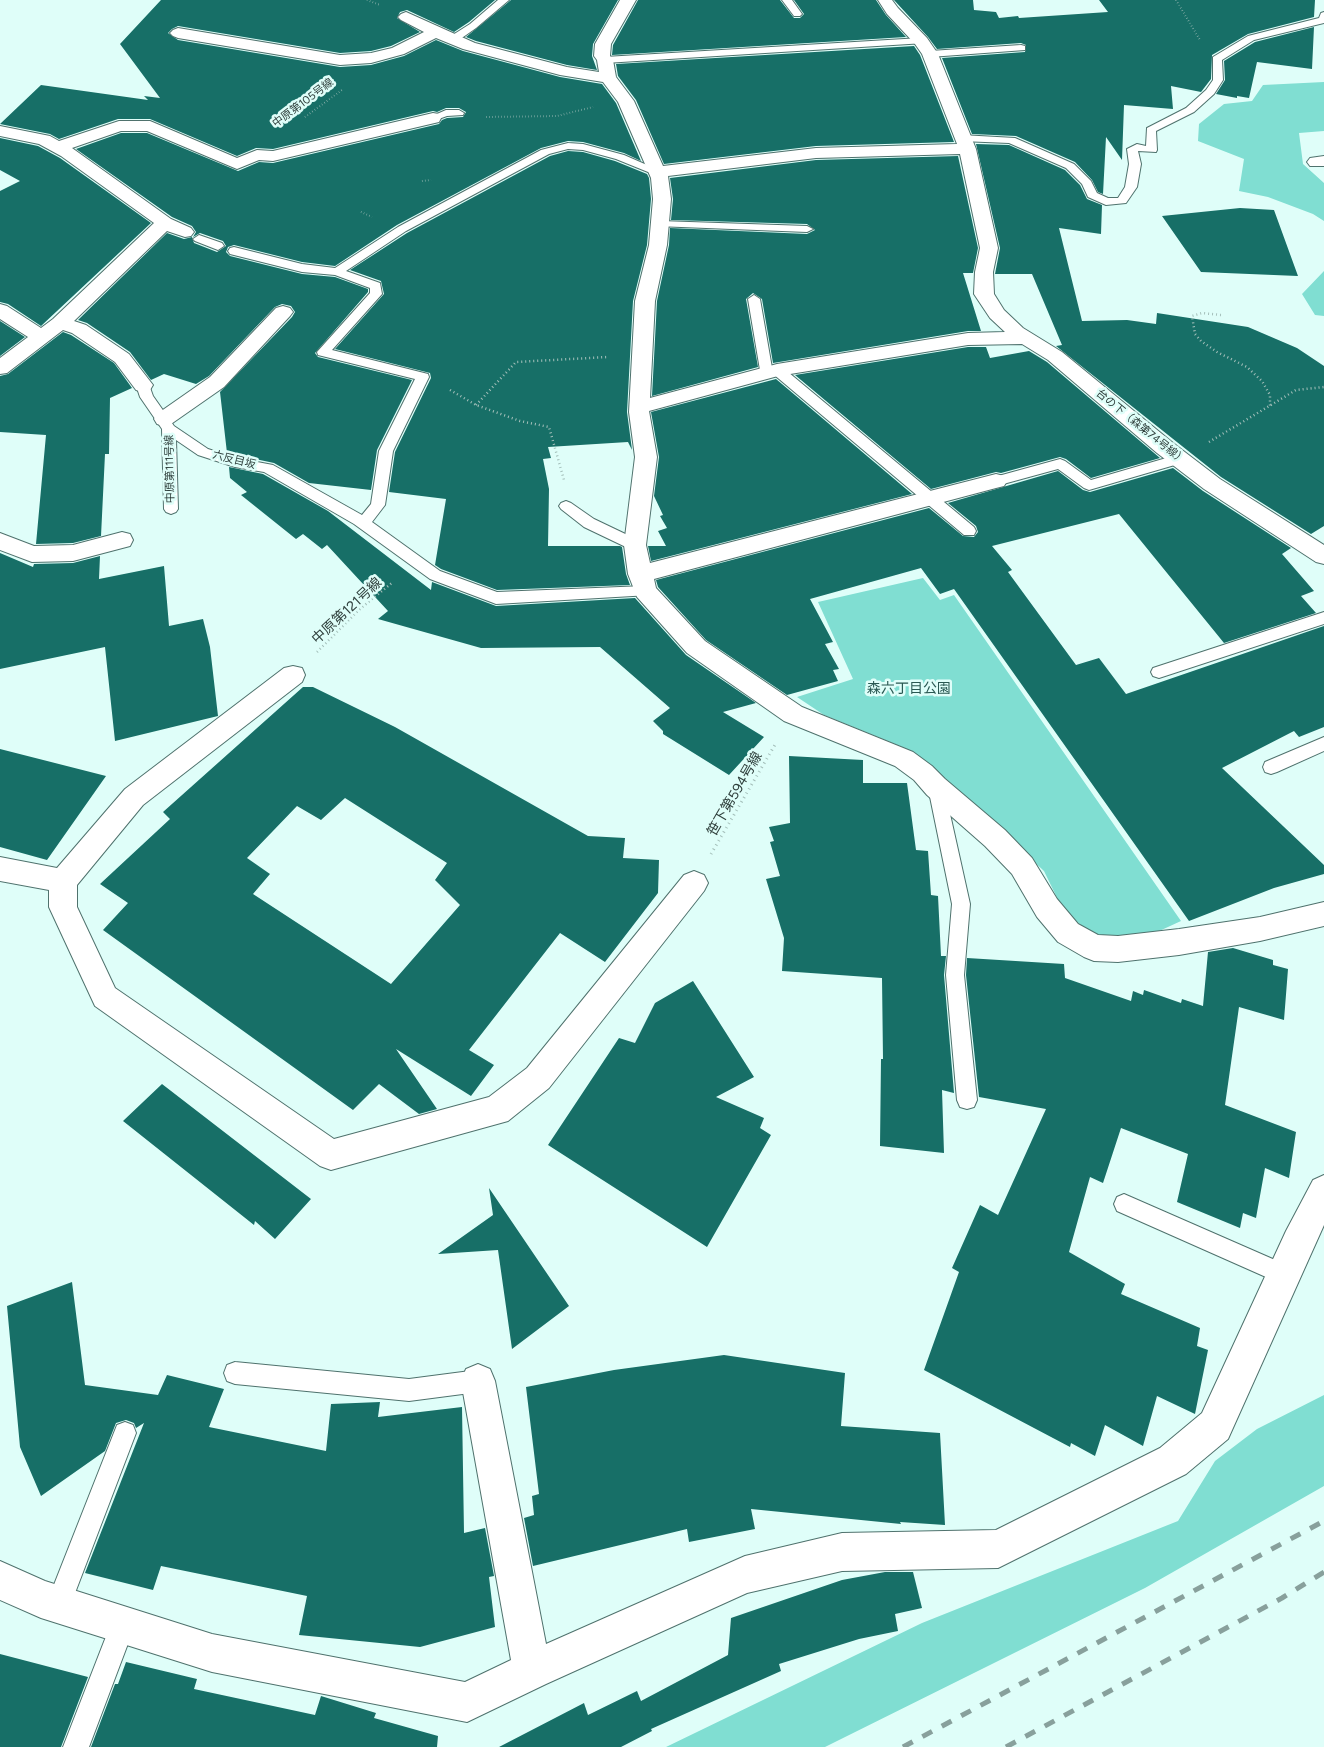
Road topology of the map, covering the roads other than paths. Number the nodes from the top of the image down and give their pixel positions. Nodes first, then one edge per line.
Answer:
1 (504, 0) edge
2 (628, 0) edge
3 (787, 0) edge
4 (885, 0) edge
5 (797, 14) dead end
6 (1324, 16) edge
7 (406, 17) dead end
8 (437, 32) junction
9 (178, 33) dead end
10 (452, 40) junction
11 (926, 48) junction
12 (1021, 48) dead end
13 (607, 69) junction
14 (459, 113) road end
15 (432, 118) joint
16 (0, 131) edge
17 (964, 143) junction
18 (57, 147) junction
19 (657, 172) junction
20 (165, 223) junction
21 (660, 224) junction
22 (807, 228) dead end
23 (192, 235) joint
24 (218, 246) dead end
25 (234, 250) dead end
26 (337, 272) junction
27 (754, 299) dead end
28 (0, 310) edge
29 (283, 312) dead end
30 (60, 323) junction
31 (42, 336) junction
32 (1025, 338) junction
33 (0, 368) edge
34 (772, 372) junction
35 (142, 385) joint
36 (640, 406) junction
37 (167, 424) junction
38 (1180, 459) junction
39 (996, 481) joint
40 (929, 498) junction
41 (569, 508) road end
42 (171, 509) dead end
43 (364, 523) junction
44 (969, 531) dead end
45 (122, 540) dead end
46 (0, 541) edge
47 (635, 545) junction
48 (1324, 556) edge
49 (643, 582) junction
50 (1324, 618) edge
51 (1159, 672) dead end
52 (293, 676) road end
53 (1324, 744) edge
54 (1271, 767) dead end
55 (936, 787) junction
56 (0, 870) edge
57 (63, 881) junction
58 (694, 883) road end
59 (1322, 923) edge
60 (967, 1100) dead end
61 (1324, 1191) edge
62 (1124, 1204) dead end
63 (1284, 1274) junction
64 (235, 1373) dead end
65 (478, 1381) joint
66 (125, 1433) dead end
67 (0, 1580) edge
68 (58, 1605) junction
69 (123, 1625) junction
70 (532, 1670) junction
71 (76, 1747) edge

1 - 10 lane
2 - 13 street
3 - 5 lane
4 - 11 street
6 - 17 lane
7 - 8 street
8 - 9 street
8 - 10 street
10 - 13 street
11 - 12 lane
11 - 13 lane
11 - 17 street
13 - 19 street
14 - 15 lane
15 - 18 street
16 - 18 street
17 - 19 street
17 - 32 street, 台の下（森第74号線）
18 - 20 street
19 - 21 street
19 - 26 lane
20 - 23 street
20 - 30 street
21 - 22 lane
21 - 36 street
23 - 24 lane
25 - 26 lane
26 - 43 lane
27 - 34 lane
28 - 31 street
29 - 37 street
30 - 31 street
30 - 35 street
31 - 33 street
32 - 34 street
32 - 38 street, 台の下（森第74号線）
34 - 36 street
34 - 40 lane
35 - 37 lane, 六反目坂
36 - 47 street
37 - 42 lane, 中原第111号線
37 - 43 lane, 六反目坂
38 - 39 lane
38 - 48 street, 台の下（森第74号線）
39 - 40 street
40 - 44 lane
40 - 49 street
41 - 47 lane
43 - 49 lane, 六反目坂
45 - 46 street
47 - 49 street
49 - 55 street
50 - 51 lane
52 - 57 street
53 - 54 lane
55 - 59 street
55 - 60 lane
56 - 57 street
57 - 58 street
61 - 63 street
62 - 63 lane
63 - 70 street
64 - 65 lane
65 - 70 street
66 - 68 lane
67 - 68 street
68 - 69 street
69 - 70 street
69 - 71 lane

